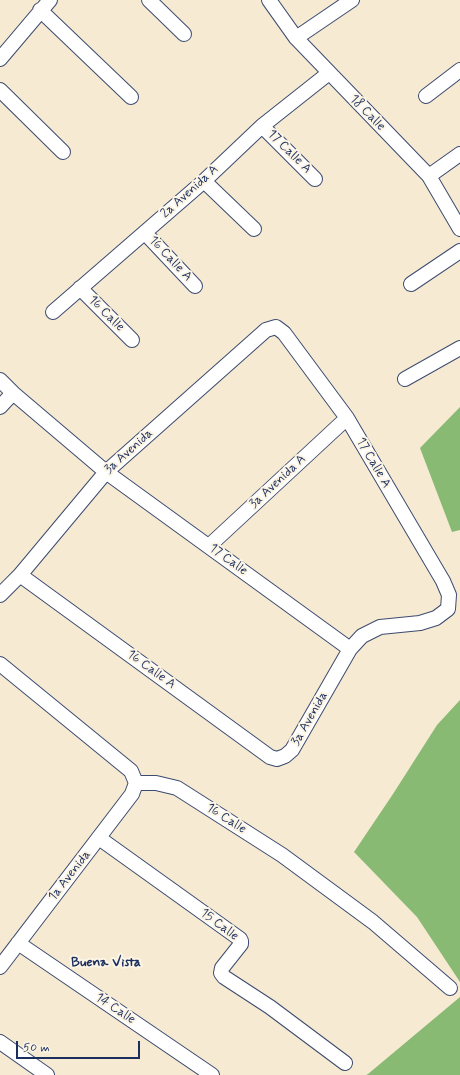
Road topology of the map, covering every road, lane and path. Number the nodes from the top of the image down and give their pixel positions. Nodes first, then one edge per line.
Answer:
1 (149, 0) edge
2 (269, 0) edge
3 (352, 0) edge
4 (45, 5) edge
5 (184, 34) dead end
6 (296, 38) junction
7 (0, 59) edge
8 (460, 70) edge
9 (329, 73) junction
10 (0, 90) edge
11 (426, 96) dead end
12 (131, 97) dead end
13 (262, 126) junction
14 (63, 152) dead end
15 (460, 154) edge
16 (429, 176) junction
17 (315, 179) dead end
18 (204, 180) junction
19 (460, 227) edge
20 (254, 229) dead end
21 (145, 232) junction
22 (460, 251) edge
23 (411, 284) dead end
24 (195, 286) dead end
25 (80, 288) junction
26 (53, 312) dead end
27 (276, 327) joint
28 (132, 340) dead end
29 (460, 348) edge
30 (405, 379) dead end
31 (0, 380) edge
32 (13, 393) junction
33 (0, 407) edge
34 (347, 418) junction
35 (106, 472) junction
36 (209, 546) junction
37 (20, 575) junction
38 (0, 595) edge
39 (448, 609) joint
40 (350, 649) junction
41 (0, 664) edge
42 (285, 756) joint
43 (136, 783) junction
44 (99, 838) junction
45 (18, 943) junction
46 (0, 967) edge
47 (450, 988) dead end
48 (0, 1042) edge
49 (345, 1063) dead end
50 (47, 1075) edge
51 (212, 1075) edge

1 - 5 street
2 - 6 street, 18 Calle
3 - 6 street
4 - 7 street
4 - 12 street
6 - 9 street, 18 Calle
8 - 11 street
9 - 13 street, 2a Avenida A
9 - 16 street, 18 Calle
10 - 14 street
13 - 17 street, 17 Calle A
13 - 18 street, 2a Avenida A
15 - 16 street
16 - 19 street, 18 Calle
18 - 20 street
18 - 21 street, 2a Avenida A
21 - 24 street, 16 Calle A
21 - 25 street, 2a Avenida A
22 - 23 street
25 - 26 street, 2a Avenida A
25 - 28 street, 16 Calle
27 - 34 street, 17 Calle A
27 - 35 street, 3a Avenida
29 - 30 street
31 - 32 street
32 - 33 street
32 - 35 street
34 - 36 street, 3a Avenida A
34 - 39 street, 17 Calle A
35 - 36 street, 17 Calle
35 - 37 street, 3a Avenida
36 - 40 street, 17 Calle
37 - 38 street, 3a Avenida
37 - 42 street, 16 Calle A
39 - 40 street, 3a Avenida
40 - 42 street, 3a Avenida
41 - 43 street
43 - 44 street, 1a Avenida
43 - 47 street, 16 Calle
44 - 45 street, 1a Avenida
44 - 49 street, 15 Calle
45 - 46 street, 1a Avenida
45 - 51 street, 14 Calle
48 - 50 street

